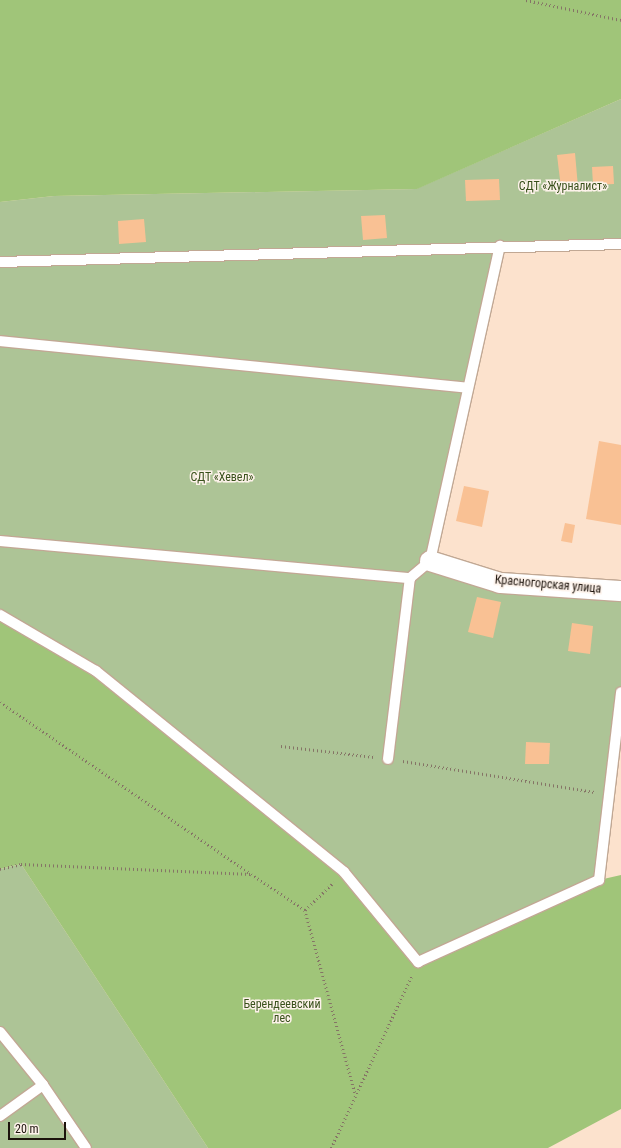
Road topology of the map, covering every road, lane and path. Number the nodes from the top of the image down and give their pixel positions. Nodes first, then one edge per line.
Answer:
1 (526, 0) edge
2 (621, 20) edge
3 (621, 244) edge
4 (500, 246) junction
5 (0, 262) edge
6 (0, 341) edge
7 (468, 388) junction
8 (0, 540) edge
9 (430, 561) junction
10 (410, 578) junction
11 (621, 591) edge
12 (0, 615) edge
13 (621, 692) edge
14 (0, 702) edge
15 (281, 746) dead end
16 (388, 759) junction
17 (610, 795) junction
18 (0, 869) edge
19 (344, 872) junction
20 (251, 874) junction
21 (305, 910) junction
22 (418, 962) junction
23 (0, 1032) edge
24 (44, 1085) junction
25 (355, 1093) junction
26 (0, 1116) edge
27 (86, 1148) edge
28 (331, 1148) edge

1 - 2 path
3 - 4 lane
4 - 5 lane
4 - 7 lane
6 - 7 lane
7 - 9 lane
8 - 10 lane
9 - 10 lane
9 - 11 street, Красногорская улица
10 - 16 lane
12 - 19 lane
13 - 17 lane
14 - 20 path
15 - 16 path
16 - 17 path
17 - 22 lane
18 - 20 path
19 - 21 path
19 - 22 lane
20 - 21 path
21 - 25 path
22 - 25 path
23 - 24 lane
24 - 26 lane
24 - 27 lane
25 - 28 path

